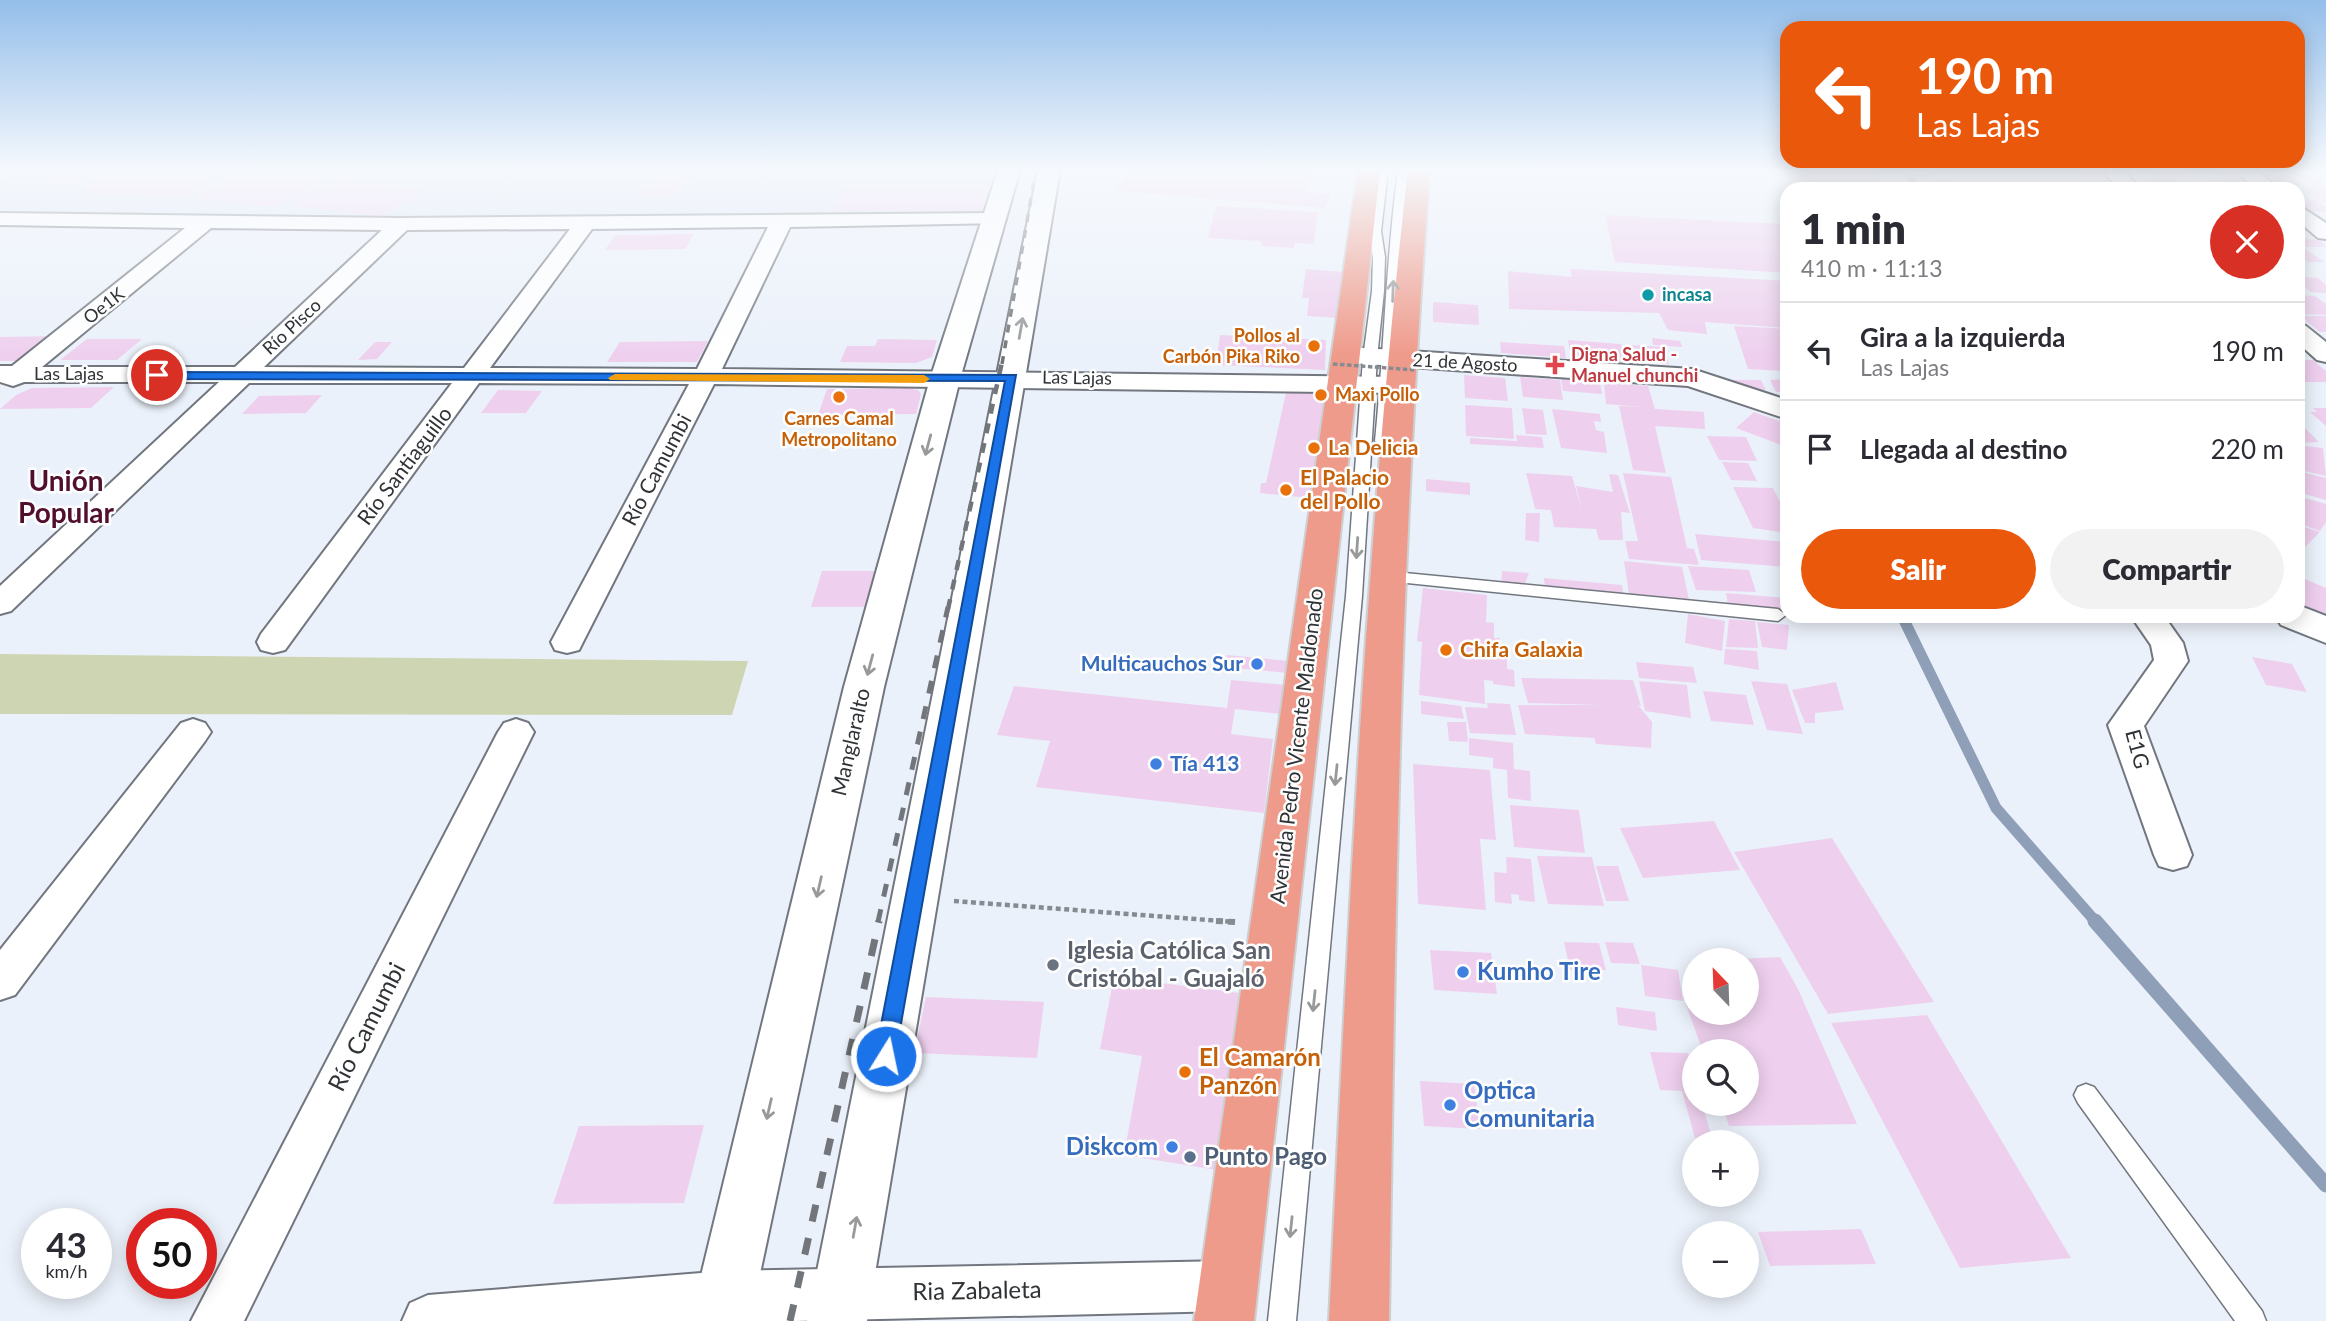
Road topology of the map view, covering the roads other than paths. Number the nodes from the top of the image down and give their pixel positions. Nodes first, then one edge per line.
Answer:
1 (14, 232) edge
2 (193, 232) edge
3 (393, 232) edge
4 (579, 232) edge
5 (777, 232) edge
6 (992, 232) edge
7 (1038, 232) edge
8 (1371, 232) edge
9 (1375, 232) edge
10 (1395, 232) edge
11 (1405, 232) edge
12 (0, 242) edge
13 (2305, 337) edge
14 (2326, 355) edge
15 (1375, 370) junction
16 (240, 375) junction
17 (472, 377) junction
18 (705, 378) junction
19 (1012, 378) junction
20 (6, 379) edge
21 (945, 379) junction
22 (1780, 408) edge
23 (1384, 576) junction
24 (0, 604) edge
25 (1778, 615) dead end
26 (2305, 621) edge
27 (2152, 623) edge
28 (2326, 631) edge
29 (273, 642) dead end
30 (567, 642) dead end
31 (194, 732) dead end
32 (516, 732) dead end
33 (2173, 855) dead end
34 (0, 982) edge
35 (2086, 1095) dead end
36 (1345, 1145) dead end
37 (1225, 1303) edge
38 (840, 1307) edge
39 (723, 1309) edge
40 (217, 1321) edge
41 (428, 1321) edge
42 (1282, 1321) edge
43 (1359, 1321) edge
44 (2252, 1321) edge

1 - 12 street
2 - 20 street, Oe1K
3 - 16 street, Río Pisco
4 - 17 street, Río Santiaguillo
5 - 18 street, Río Camumbi
6 - 21 main road, Manglaralto
19 -> 7 main road
8 - 15 main road, Avenida Pedro Vicente Maldonado
9 - 15 lane
15 -> 10 lane
11 - 15 main road, Avenida Pedro Vicente Maldonado
13 - 14 street
15 - 19 street, Las Lajas
15 - 22 main road, 21 de Agosto
15 - 23 main road, Avenida Pedro Vicente Maldonado
15 - 36 lane
15 - 37 main road, Avenida Pedro Vicente Maldonado
15 -> 42 lane
16 - 17 street, Las Lajas
16 - 20 street, Las Lajas
16 - 24 street, Río Pisco
17 - 18 street, Las Lajas
17 - 29 street, Río Santiaguillo
18 - 21 street, Las Lajas
18 - 30 street, Río Camumbi
19 - 21 street, Las Lajas
38 -> 19 main road
21 -> 39 main road, Manglaralto
23 - 25 lane
23 - 43 main road, Avenida Pedro Vicente Maldonado
26 - 28 main road
27 - 33 street, E1G
31 - 34 street
32 - 40 street, Río Camumbi
35 - 44 lane
37 - 38 street, Ria Zabaleta
38 - 39 street, Ria Zabaleta
39 - 41 street, Ria Zabaleta

